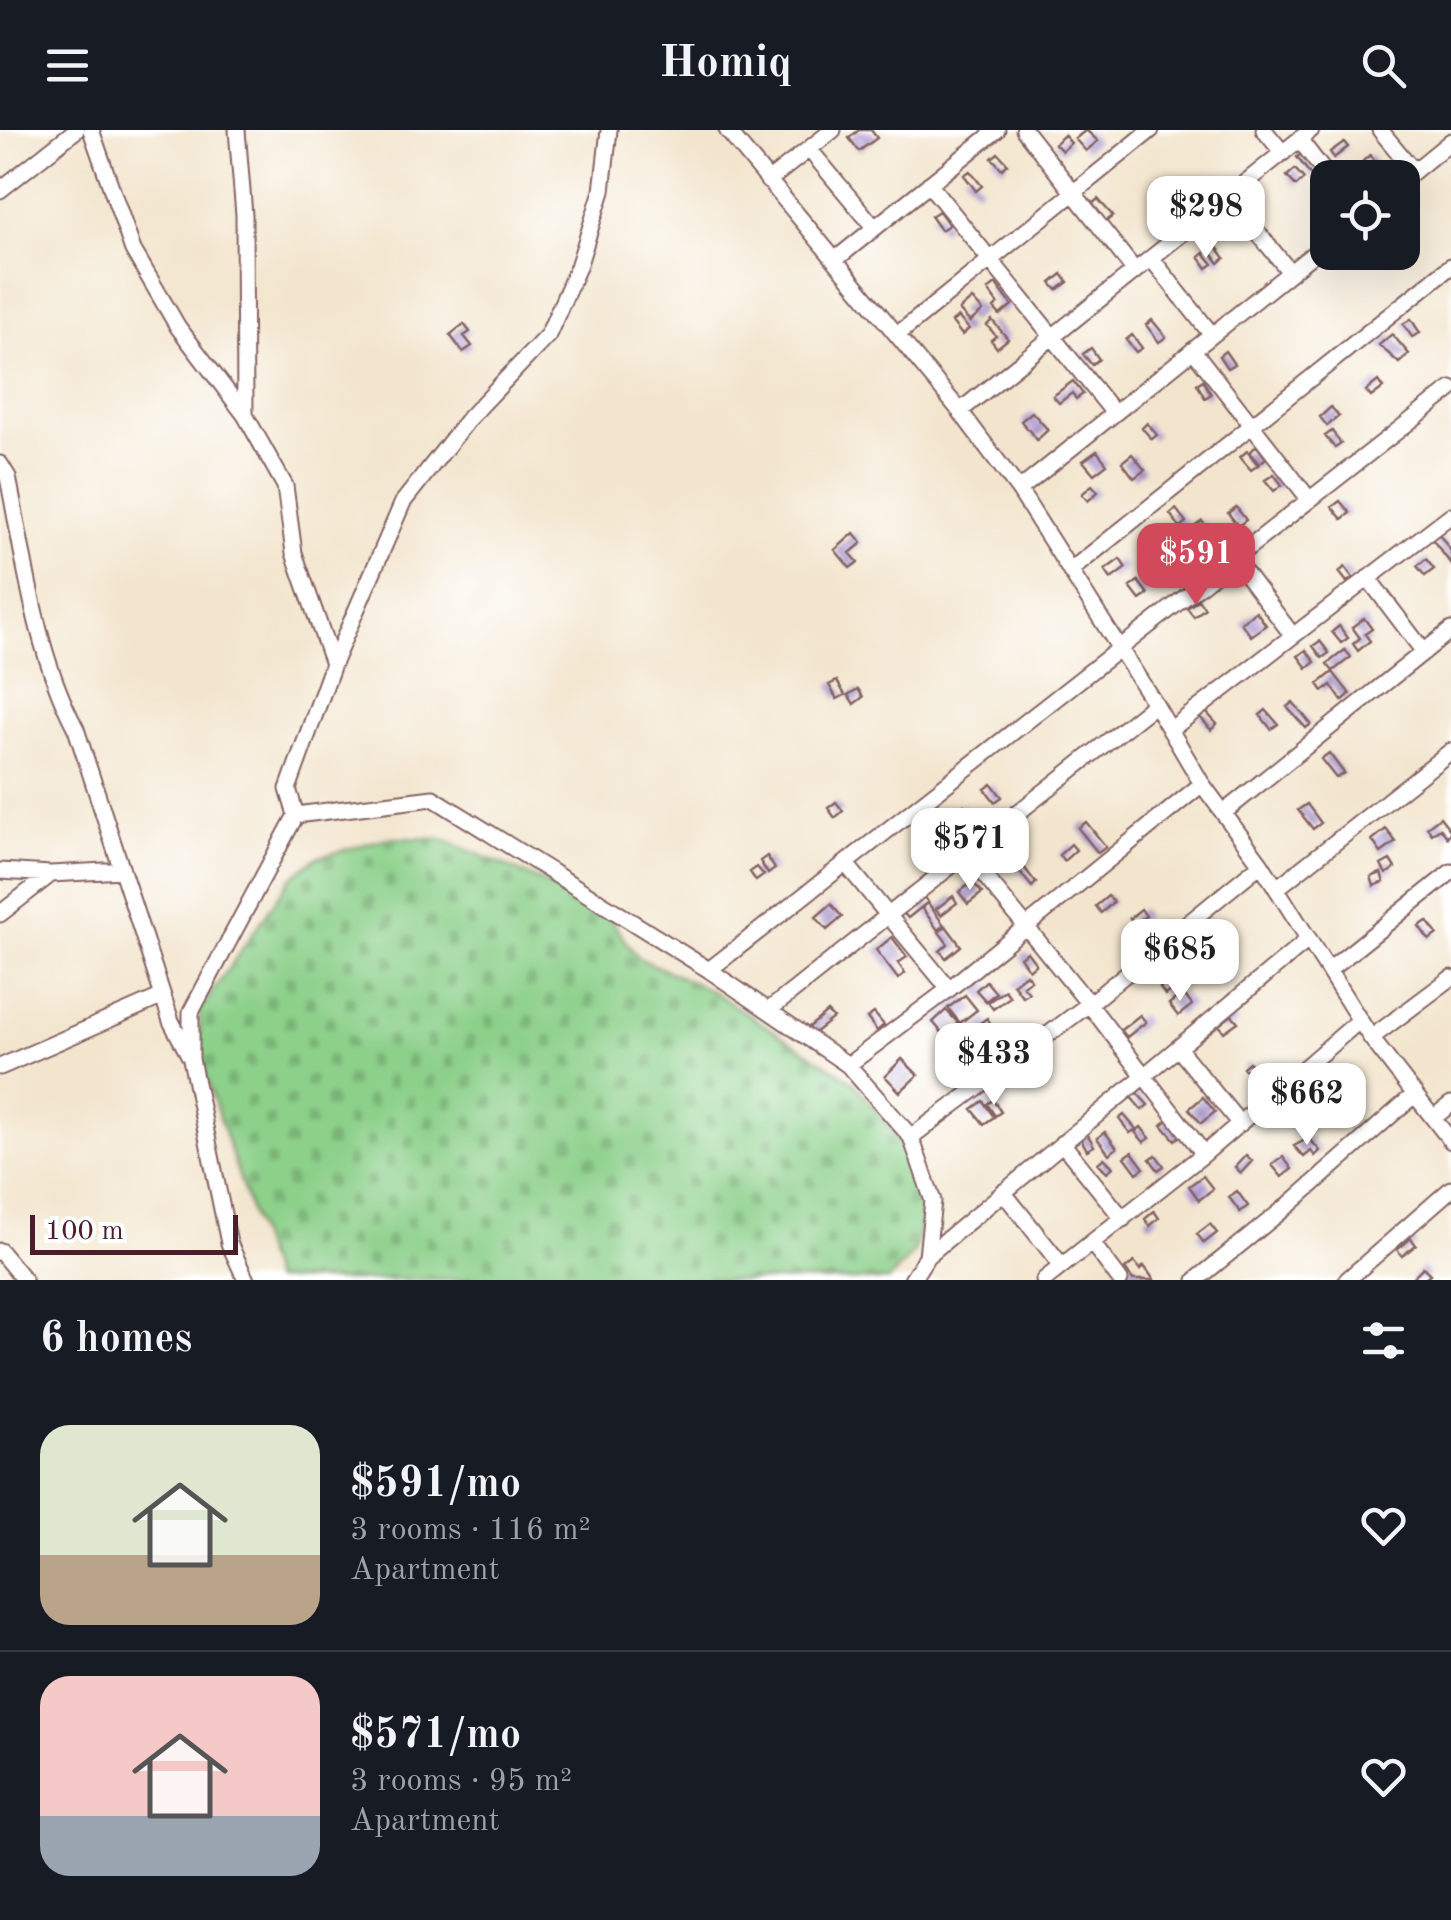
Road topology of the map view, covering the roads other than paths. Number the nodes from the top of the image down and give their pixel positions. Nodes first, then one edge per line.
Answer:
1 (76, 130) edge
2 (91, 130) edge
3 (237, 130) edge
4 (609, 130) edge
5 (727, 130) edge
6 (833, 130) edge
7 (997, 130) edge
8 (1024, 130) edge
9 (1152, 130) edge
10 (1264, 130) edge
11 (1380, 130) edge
12 (1305, 135) edge
13 (1451, 141) edge
14 (810, 149) junction
15 (1283, 152) junction
16 (1319, 160) edge
17 (1398, 160) edge
18 (1420, 166) edge
19 (768, 181) junction
20 (930, 184) junction
21 (0, 190) edge
22 (1072, 194) junction
23 (1228, 196) junction
24 (874, 227) junction
25 (1310, 256) edge
26 (1151, 258) junction
27 (836, 259) junction
28 (991, 260) junction
29 (1451, 266) edge
30 (1135, 271) junction
31 (1290, 272) junction
32 (1212, 334) junction
33 (897, 336) junction
34 (1054, 336) junction
35 (1193, 350) junction
36 (1451, 389) edge
37 (960, 411) junction
38 (1114, 414) junction
39 (245, 415) junction
40 (1252, 425) junction
41 (0, 464) edge
42 (1019, 490) junction
43 (1309, 499) junction
44 (1451, 515) edge
45 (1234, 558) junction
46 (1070, 570) junction
47 (1368, 578) junction
48 (1451, 630) edge
49 (1293, 636) junction
50 (1119, 647) junction
51 (1424, 652) junction
52 (332, 664) junction
53 (1155, 704) junction
54 (1170, 730) junction
55 (1451, 751) edge
56 (1202, 784) junction
57 (1223, 813) junction
58 (296, 815) junction
59 (967, 854) junction
60 (846, 864) junction
61 (1261, 864) junction
62 (122, 870) junction
63 (0, 871) edge
64 (1451, 872) edge
65 (52, 874) junction
66 (1277, 888) junction
67 (0, 914) edge
68 (890, 916) junction
69 (1026, 927) junction
70 (1310, 939) junction
71 (710, 970) junction
72 (1329, 970) junction
73 (1451, 978) edge
74 (950, 989) junction
75 (163, 996) junction
76 (1089, 1004) junction
77 (768, 1010) junction
78 (1360, 1020) junction
79 (1372, 1038) junction
80 (1178, 1048) junction
81 (191, 1059) junction
82 (848, 1065) junction
83 (0, 1067) edge
84 (1145, 1074) junction
85 (1415, 1094) junction
86 (1451, 1104) edge
87 (1433, 1118) junction
88 (1240, 1124) junction
89 (911, 1137) junction
90 (1451, 1141) edge
91 (1062, 1144) junction
92 (1204, 1154) junction
93 (1451, 1189) edge
94 (1003, 1192) junction
95 (1123, 1219) junction
96 (1092, 1244) junction
97 (0, 1251) edge
98 (927, 1256) junction
99 (1062, 1266) junction
100 (1358, 1277) edge
101 (24, 1280) edge
102 (246, 1280) edge
103 (912, 1280) edge
104 (1044, 1280) edge
105 (1120, 1280) edge
106 (1196, 1280) edge

1 - 21 street
2 - 39 street
3 - 39 street
4 - 52 street
5 - 19 street
6 - 14 street
7 - 20 street
8 - 22 street
9 - 22 street
10 - 15 street
11 - 17 street
12 - 15 street
12 - 16 street
13 - 18 street
14 - 19 street
14 - 24 street
15 - 23 street
19 - 27 street
20 - 24 street
20 - 28 street
22 - 28 street
22 - 30 street
23 - 26 street
23 - 31 street
24 - 27 street
25 - 31 street
26 - 30 street
26 - 32 street
27 - 33 street
28 - 33 street
28 - 34 street
29 - 40 street
30 - 34 street
31 - 32 street
32 - 35 street
33 - 37 street
34 - 37 street
34 - 38 street
35 - 38 street
35 - 40 street
36 - 43 street
37 - 42 street
38 - 42 street
39 - 52 street
40 - 43 street
40 - 46 street
41 - 62 street
42 - 46 street
43 - 45 street
44 - 47 street
45 - 49 street
45 - 50 street
46 - 50 street
47 - 49 street
47 - 51 street
48 - 51 street
49 - 54 street
50 - 53 street
50 - 60 street
51 - 57 street
52 - 58 street
53 - 54 street
53 - 59 street
54 - 56 street
55 - 66 street
56 - 57 street
56 - 69 street
57 - 61 street
58 - 71 street
58 - 81 street
59 - 68 street
59 - 69 street
60 - 68 street
60 - 71 street
61 - 66 street
61 - 76 street
62 - 65 street
62 - 75 street
63 - 65 street
64 - 72 street
65 - 67 street
66 - 70 street
68 - 74 street
68 - 77 street
69 - 74 street
69 - 76 street
70 - 72 street
70 - 80 street
71 - 77 street
72 - 78 street
73 - 79 street
74 - 82 street
75 - 81 street
75 - 83 street
76 - 84 street
76 - 89 street
77 - 82 street
78 - 79 street
78 - 88 street
79 - 85 street
80 - 84 street
80 - 88 street
81 - 102 street
82 - 89 street
84 - 91 street
84 - 92 street
85 - 87 street
85 - 106 street
86 - 87 street
87 - 90 street
88 - 92 street
89 - 98 street
91 - 94 street
91 - 95 street
92 - 95 street
93 - 100 street
94 - 98 street
94 - 99 street
95 - 96 street
96 - 99 street
96 - 105 street
97 - 101 street
98 - 103 street
99 - 104 street

